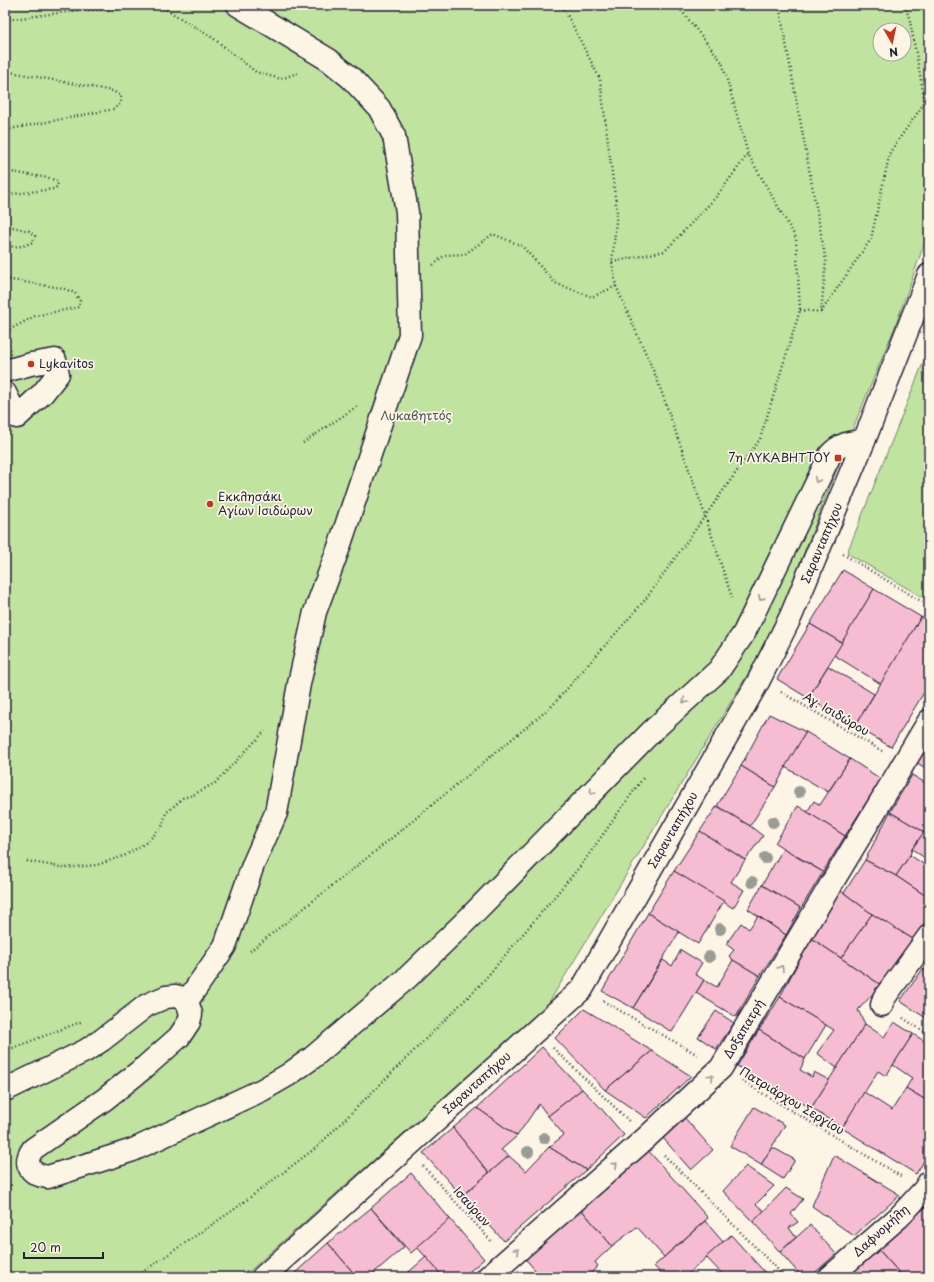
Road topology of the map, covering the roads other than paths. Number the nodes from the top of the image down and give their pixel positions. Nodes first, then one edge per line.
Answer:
1 (238, 5) edge
2 (928, 283) edge
3 (5, 371) edge
4 (5, 393) edge
5 (864, 441) junction
6 (929, 721) edge
7 (929, 936) edge
8 (187, 1001) junction
9 (882, 1005) road end
10 (5, 1090) edge
11 (926, 1186) edge
12 (263, 1277) edge
13 (488, 1277) edge
14 (830, 1277) edge

1 - 8 street
2 - 5 street, Σαρανταπήχου
3 - 4 street
5 -> 8 street
5 - 12 street, Σαρανταπήχου
13 -> 6 street, Δοξαπατρή
7 - 9 street
8 - 10 street
11 - 14 street, Δαφνομήλη

